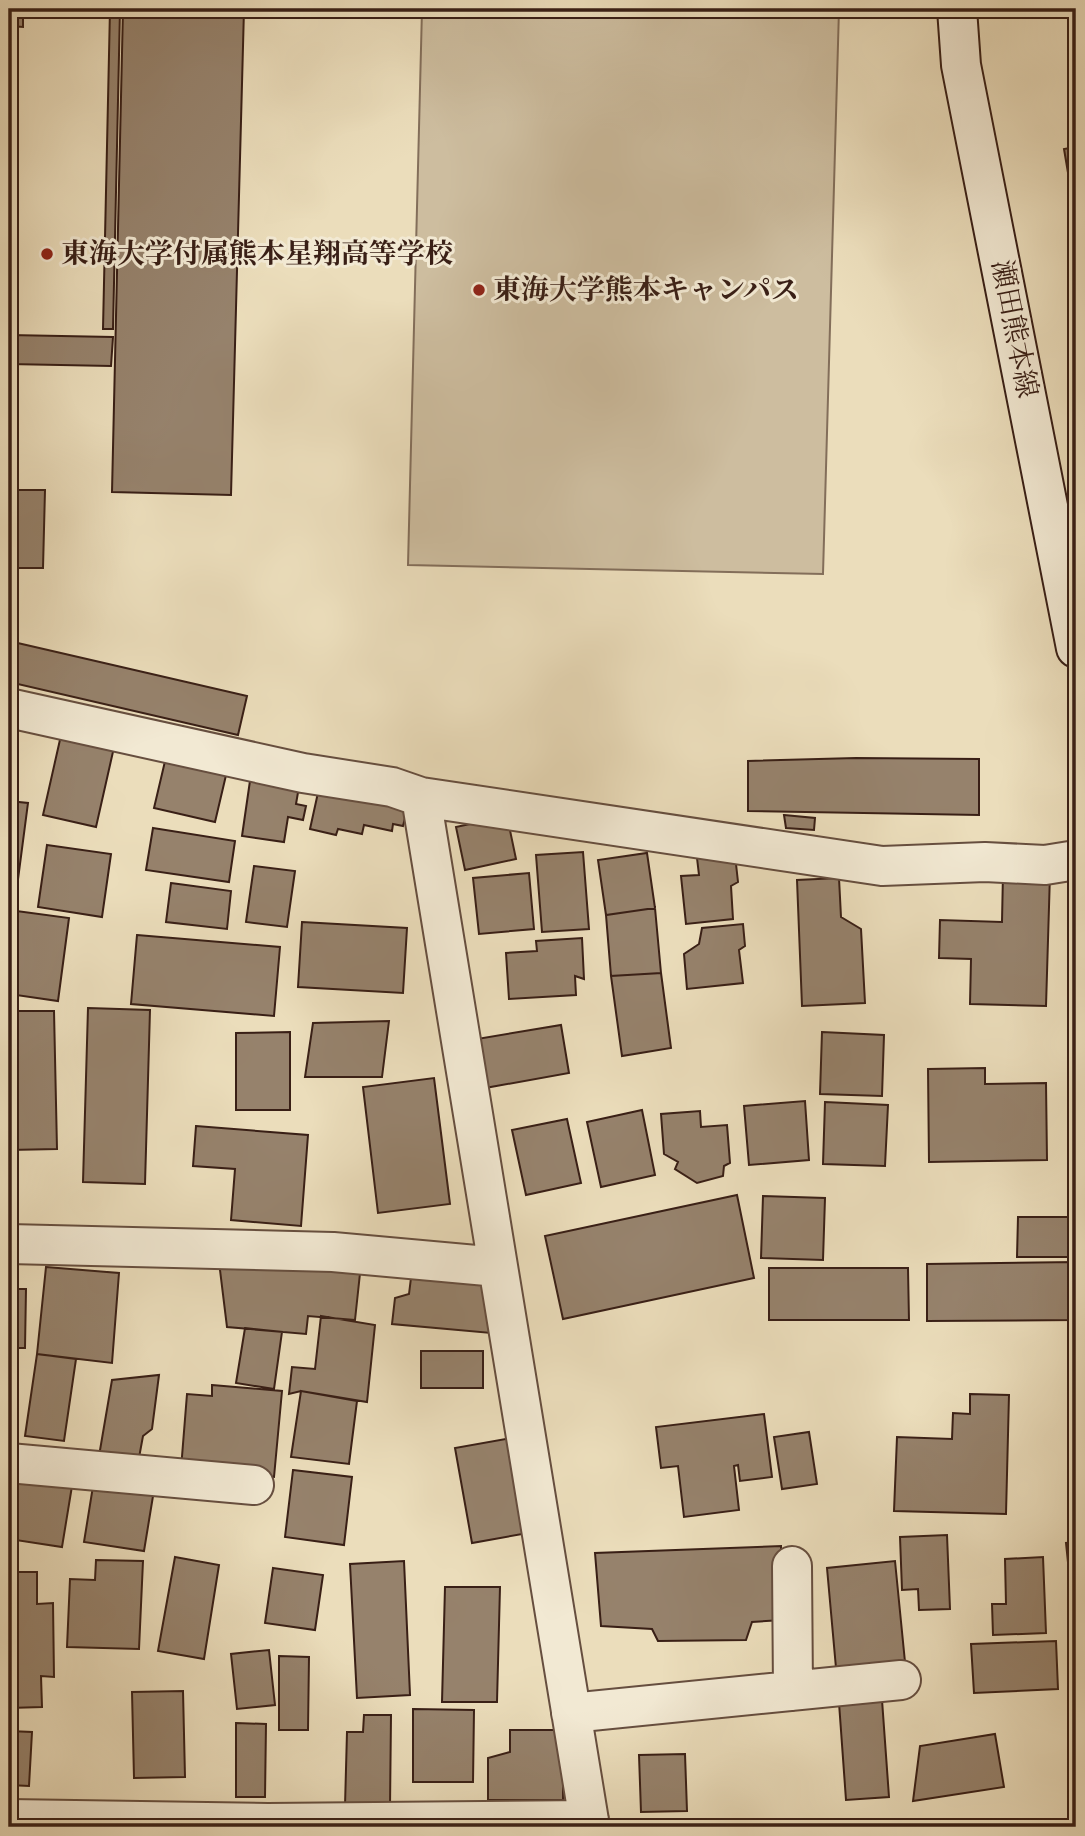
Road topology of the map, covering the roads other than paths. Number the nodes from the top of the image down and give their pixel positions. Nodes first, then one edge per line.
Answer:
1 (957, 9) edge
2 (1076, 648) edge
3 (9, 708) edge
4 (421, 797) junction
5 (1076, 860) edge
6 (9, 1244) edge
7 (498, 1267) junction
8 (9, 1463) edge
9 (254, 1485) dead end
10 (792, 1566) dead end
11 (901, 1680) dead end
12 (793, 1690) junction
13 (571, 1713) junction
14 (9, 1819) edge
15 (590, 1824) edge

1 - 2 street, 瀬田熊本線
3 - 4 street
4 - 5 street
4 - 7 street
6 - 7 street
7 - 13 street
8 - 9 street
10 - 12 street
11 - 12 street
12 - 13 street
13 - 15 street
14 - 15 street

